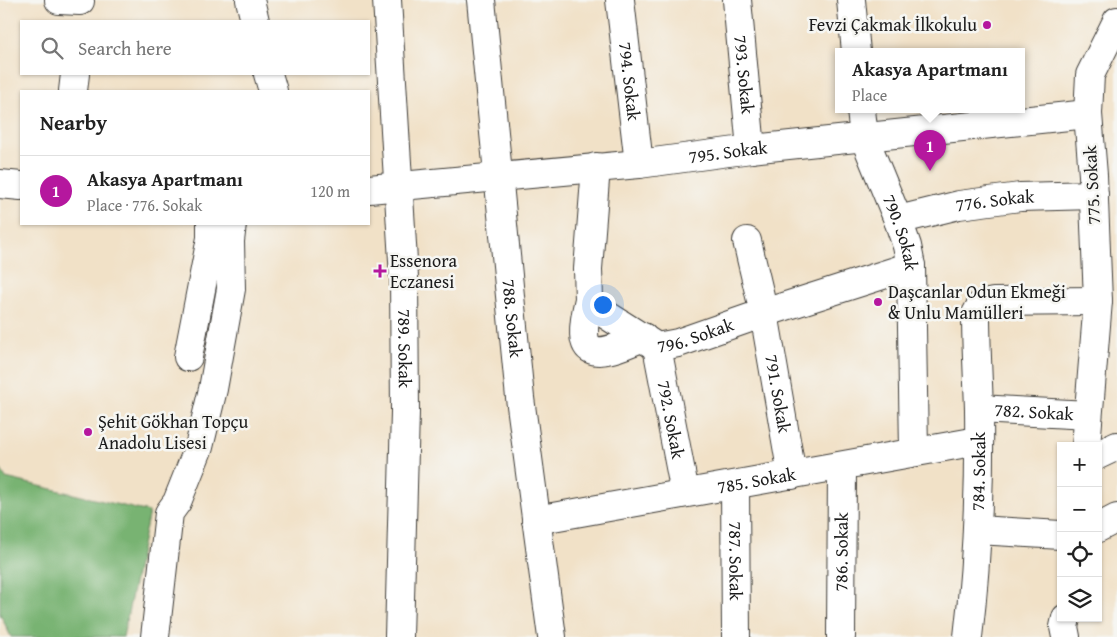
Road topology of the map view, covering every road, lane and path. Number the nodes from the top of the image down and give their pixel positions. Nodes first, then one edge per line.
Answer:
1 (250, 0) edge
2 (387, 0) edge
3 (481, 0) edge
4 (620, 0) edge
5 (737, 0) edge
6 (850, 0) edge
7 (255, 20) edge
8 (1117, 21) edge
9 (856, 48) edge
10 (75, 75) edge
11 (268, 75) edge
12 (73, 90) edge
13 (273, 90) edge
14 (861, 113) edge
15 (1088, 114) junction
16 (864, 137) junction
17 (751, 148) junction
18 (639, 164) junction
19 (596, 167) junction
20 (498, 177) junction
21 (1101, 181) edge
22 (0, 184) edge
23 (20, 186) edge
24 (399, 187) junction
25 (370, 189) edge
26 (898, 220) junction
27 (211, 225) edge
28 (232, 225) edge
29 (747, 241) dead end
30 (911, 266) junction
31 (589, 299) junction
32 (1098, 300) junction
33 (764, 313) junction
34 (650, 342) junction
35 (188, 357) dead end
36 (979, 410) junction
37 (1088, 414) junction
38 (978, 441) junction
39 (1086, 442) edge
40 (1117, 446) edge
41 (914, 452) junction
42 (1102, 453) edge
43 (842, 466) junction
44 (792, 475) junction
45 (735, 485) junction
46 (685, 493) junction
47 (1117, 518) edge
48 (536, 520) junction
49 (1102, 526) edge
50 (977, 530) junction
51 (1057, 536) edge
52 (1065, 622) edge
53 (155, 637) edge
54 (399, 637) edge
55 (552, 637) edge
56 (736, 637) edge
57 (840, 637) edge
58 (968, 637) edge
59 (1066, 637) edge

1 - 7 street
2 - 24 street, 789. Sokak
3 - 20 street, 788. Sokak
4 - 18 street, 794. Sokak
5 - 17 street, 793. Sokak
6 - 9 street
8 - 15 street, 775. Sokak
10 - 12 street
11 - 13 street
14 - 16 street, 790. Sokak
15 - 16 street, 795. Sokak
15 - 21 street, 775. Sokak
16 - 17 street, 795. Sokak
16 - 26 street, 790. Sokak
17 - 18 street, 795. Sokak
18 - 19 street, 795. Sokak
19 - 20 street, 795. Sokak
19 - 31 street
20 - 24 street, 795. Sokak
20 - 48 street, 788. Sokak
21 - 26 street, 776. Sokak
21 - 32 street, 775. Sokak
22 - 23 street
24 - 25 street, 795. Sokak
24 - 54 street, 789. Sokak
26 - 30 street, 790. Sokak
27 - 35 street
28 - 53 street
29 - 33 street, 791. Sokak
30 - 33 street, 796. Sokak
30 - 41 street, 790. Sokak
31 - 34 street, 796. Sokak
31 - 34 street
32 - 36 street, 784. Sokak
32 - 37 street, 775. Sokak
33 - 34 street, 796. Sokak
33 - 44 street, 791. Sokak
34 - 46 street, 792. Sokak
36 - 37 street, 782. Sokak
36 - 38 street, 784. Sokak
37 - 39 street, 775. Sokak
38 - 41 street, 785. Sokak
38 - 50 street, 784. Sokak
40 - 42 street
41 - 43 street, 785. Sokak
43 - 44 street, 785. Sokak
43 - 57 street, 786. Sokak
44 - 45 street, 785. Sokak
45 - 46 street, 785. Sokak
45 - 56 street, 787. Sokak
46 - 48 street, 785. Sokak
47 - 49 street
48 - 55 street, 788. Sokak
50 - 51 street
50 - 58 street, 784. Sokak
52 - 59 street

